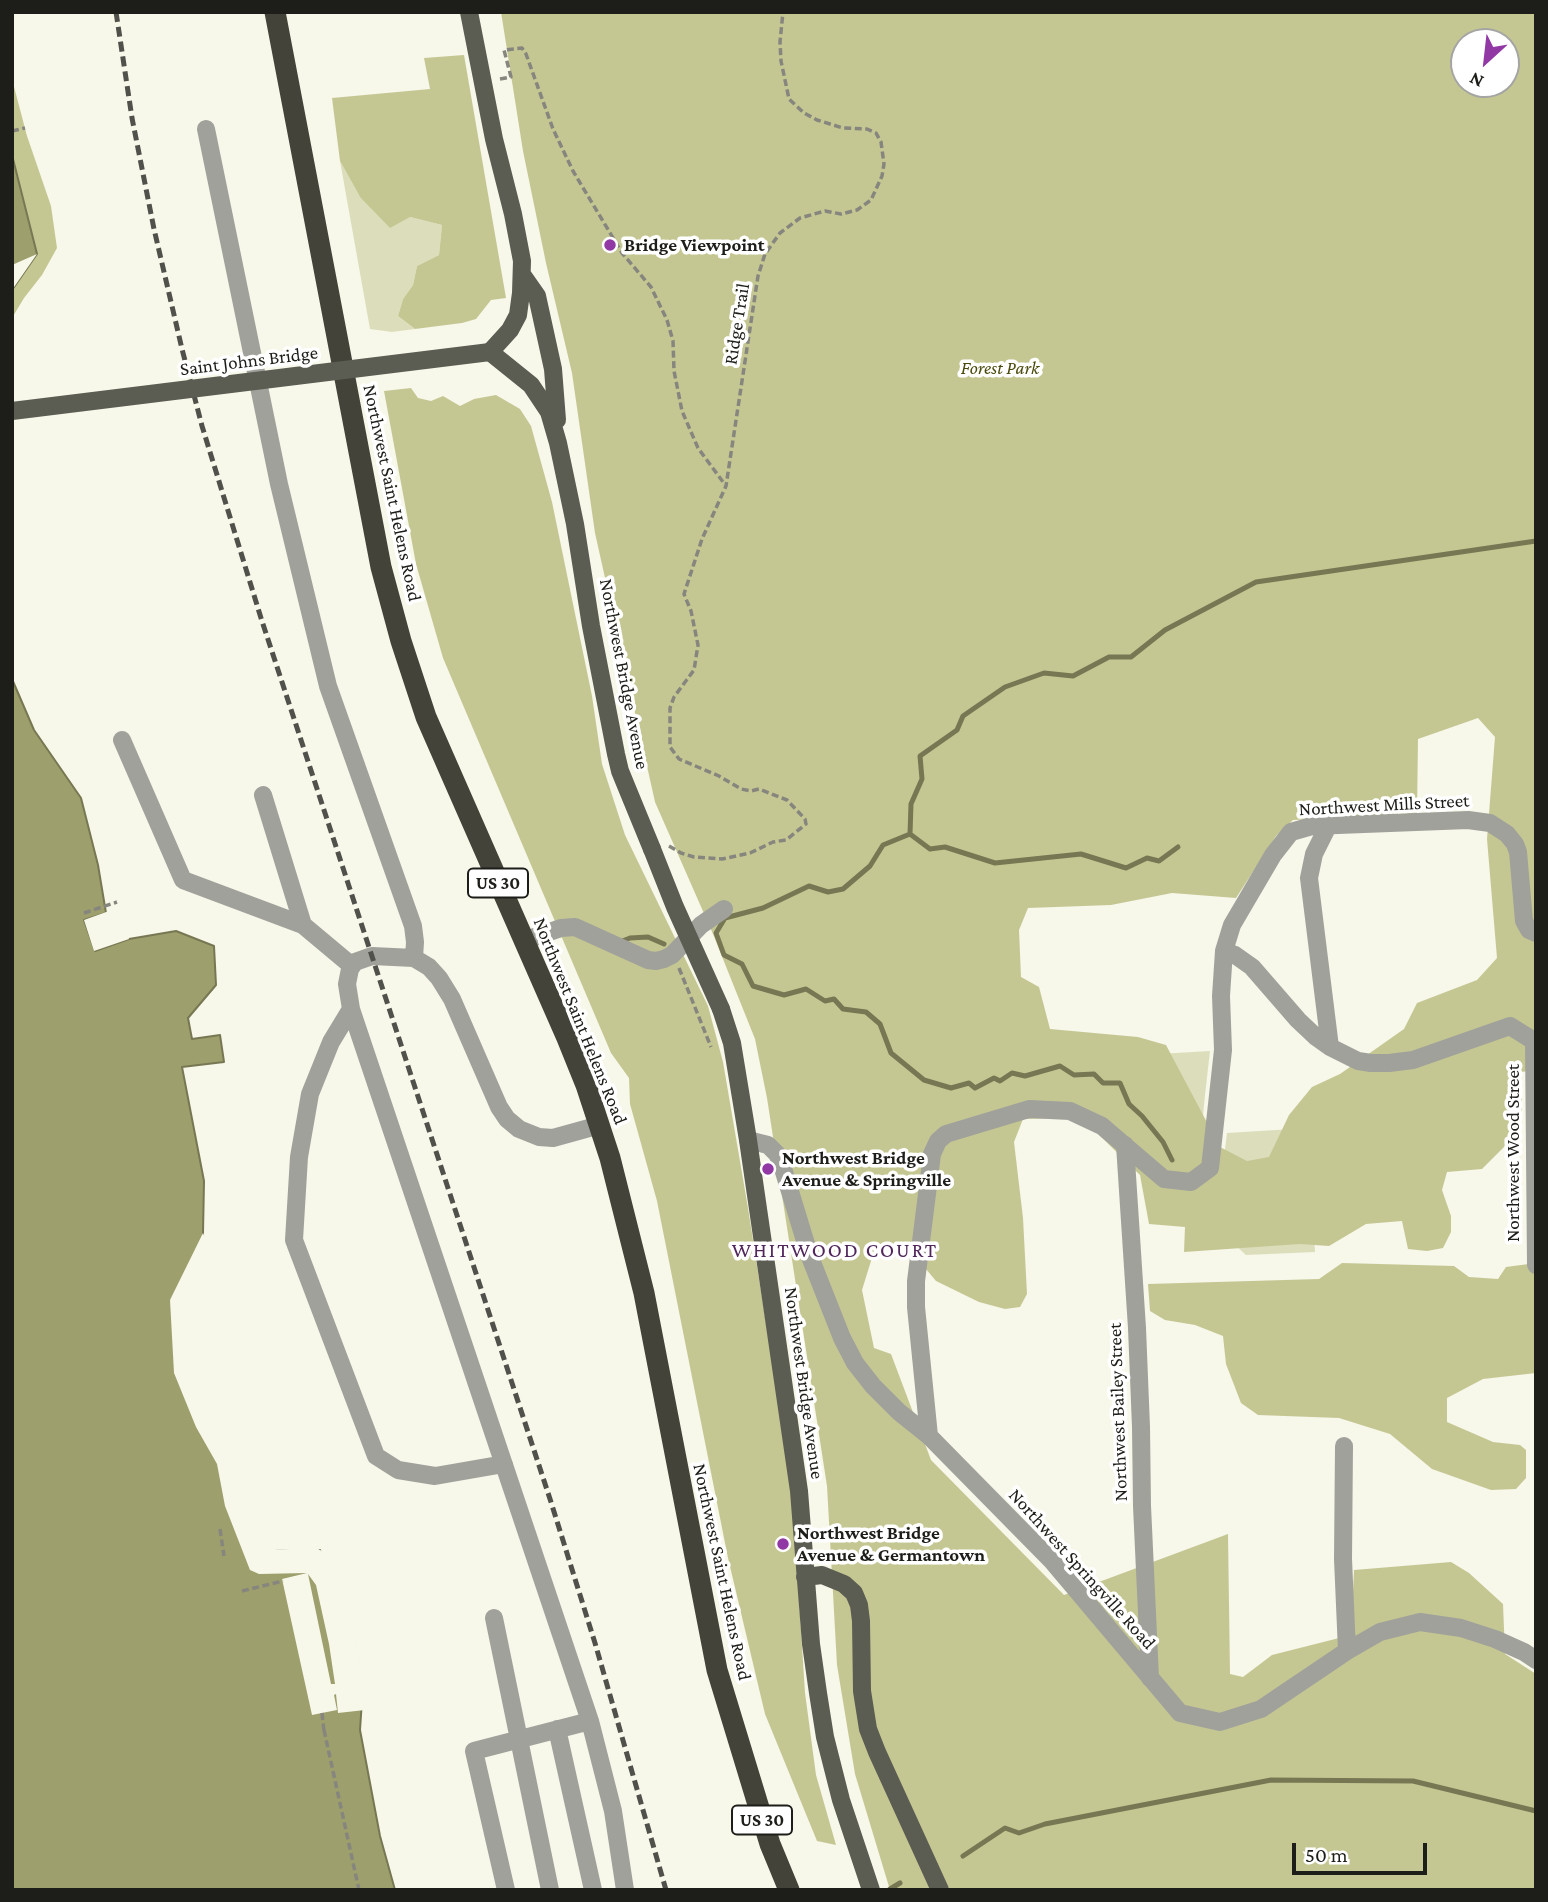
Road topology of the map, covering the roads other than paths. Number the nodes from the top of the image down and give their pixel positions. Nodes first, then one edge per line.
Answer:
1 (275, 12) edge
2 (469, 12) edge
3 (206, 129) dead end
4 (523, 276) junction
5 (491, 352) junction
6 (12, 411) edge
7 (558, 443) junction
8 (122, 740) dead end
9 (263, 795) dead end
10 (1328, 826) junction
11 (724, 909) dead end
12 (303, 925) junction
13 (1536, 933) edge
14 (523, 941) junction
15 (1224, 951) junction
16 (414, 958) junction
17 (352, 966) junction
18 (351, 1009) junction
19 (1329, 1047) junction
20 (600, 1125) junction
21 (748, 1140) junction
22 (1125, 1145) junction
23 (1536, 1265) edge
24 (929, 1436) junction
25 (1344, 1446) dead end
26 (504, 1464) junction
27 (805, 1577) junction
28 (494, 1618) dead end
29 (1346, 1651) junction
30 (1536, 1660) edge
31 (1150, 1678) junction
32 (590, 1721) junction
33 (557, 1729) junction
34 (519, 1739) junction
35 (506, 1890) edge
36 (550, 1890) edge
37 (593, 1890) edge
38 (625, 1890) edge
39 (789, 1890) edge
40 (871, 1890) edge
41 (940, 1890) edge

1 - 14 highway, Northwest Saint Helens Road / US 30
2 - 4 main road, Northwest Bridge Avenue
3 - 16 street
4 - 5 main road, Northwest Bridge Avenue
4 - 7 main road, Northwest Bridge Avenue
5 - 6 main road, Saint Johns Bridge, bridge
5 - 7 main road, Northwest Bridge Avenue
7 - 21 main road, Northwest Bridge Avenue, bridge
8 - 12 street
9 - 12 street
10 - 13 street, Northwest Mills Street
10 - 15 street, Northwest Mills Street
10 - 19 street
11 - 14 street
12 - 17 street
14 - 20 highway, Northwest Saint Helens Road / US 30
15 - 19 street
15 - 22 street, Northwest Mills Street
16 - 17 street
16 - 20 street
17 - 18 street
18 - 26 street
18 - 26 street
19 - 23 street, Northwest Wood Street
20 - 39 highway, Northwest Saint Helens Road / US 30
21 - 24 street, Northwest Springville Road
21 - 27 main road, Northwest Bridge Avenue
22 - 24 street, Northwest Mills Street
22 - 31 street, Northwest Bailey Street
24 - 31 street, Northwest Springville Road
25 - 29 street
26 - 32 street
27 - 40 main road, Northwest Bridge Avenue
27 - 41 main road
28 - 34 street
29 - 30 street, Northwest Springville Road
29 - 31 street, Northwest Springville Road
32 - 33 street
32 - 38 street
33 - 34 street
33 - 37 street
34 - 35 street
34 - 36 street

